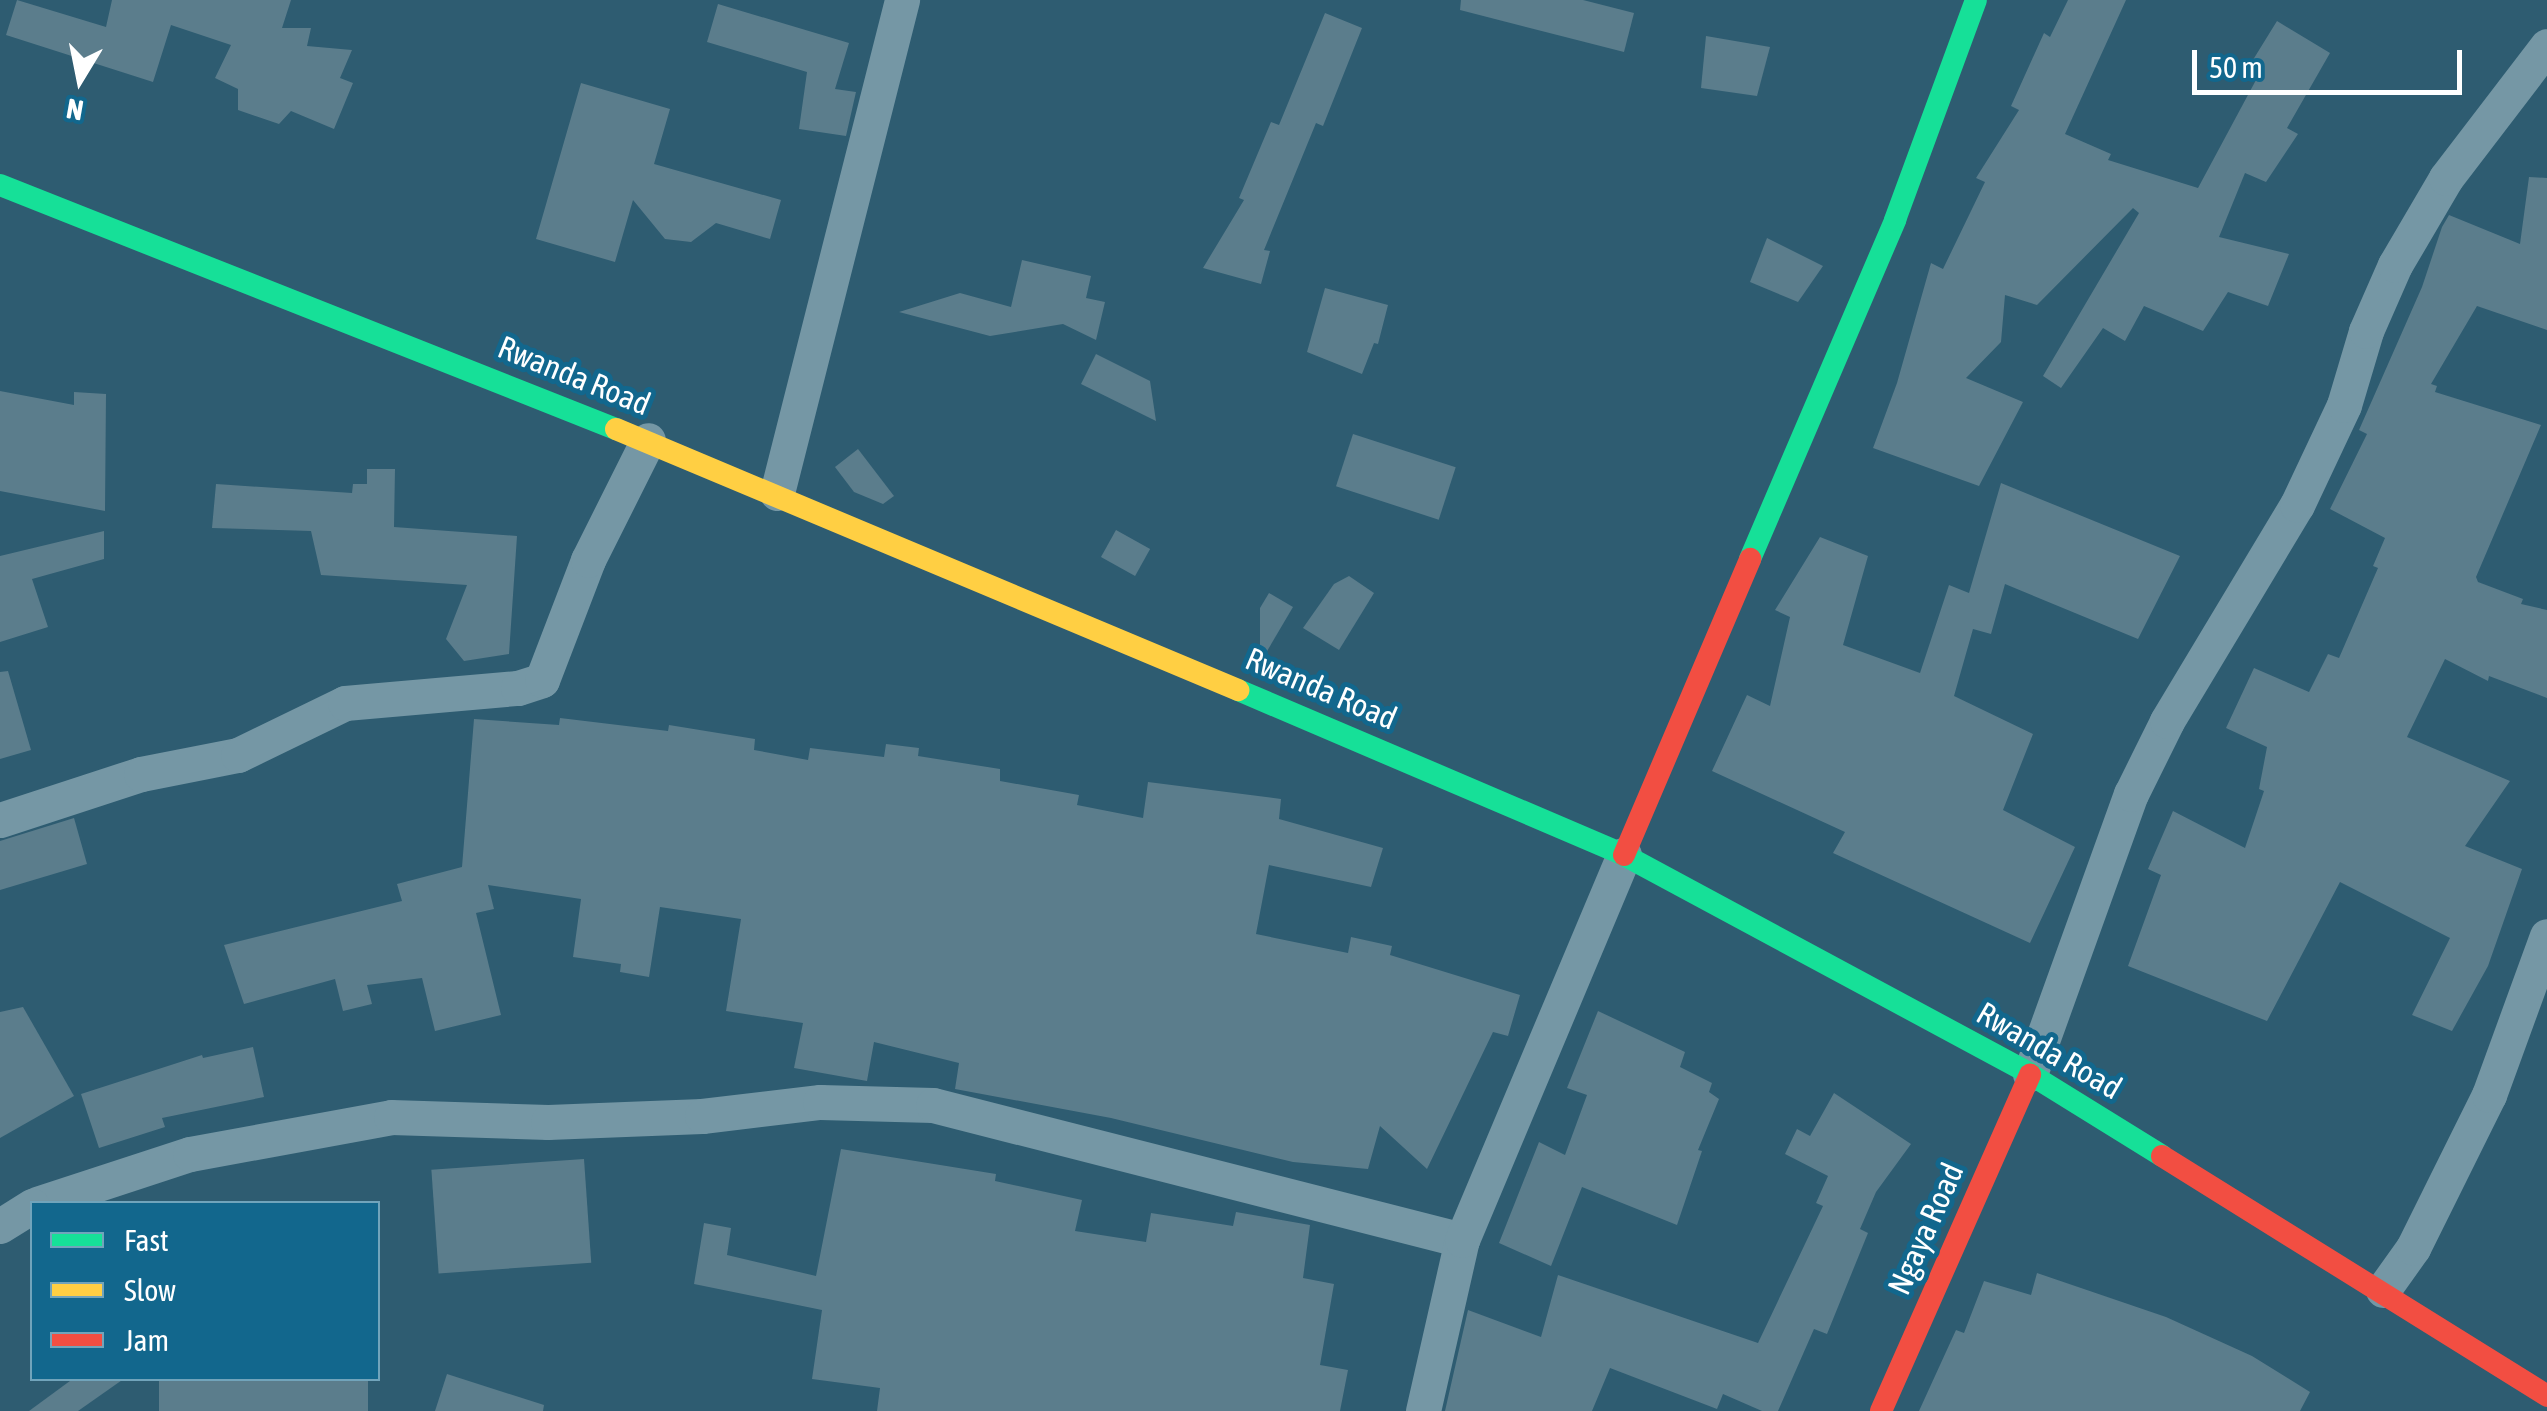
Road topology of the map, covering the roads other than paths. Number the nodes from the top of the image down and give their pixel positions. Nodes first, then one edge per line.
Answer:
1 (902, 0) edge
2 (1976, 0) edge
3 (2547, 46) edge
4 (0, 184) edge
5 (648, 440) junction
6 (777, 492) junction
7 (0, 820) edge
8 (1624, 855) junction
9 (2547, 936) edge
10 (2030, 1074) junction
11 (46, 1201) edge
12 (30, 1207) edge
13 (0, 1226) edge
14 (1462, 1240) junction
15 (2382, 1290) junction
16 (2547, 1396) edge
17 (1423, 1411) edge
18 (1881, 1411) edge

1 - 6 street
2 - 8 main road
3 - 10 street
4 - 5 main road, Rwanda Road
5 - 6 main road, Rwanda Road
5 - 7 street
6 - 8 main road, Rwanda Road
8 - 10 main road, Rwanda Road
8 - 14 street
9 - 15 street
10 - 15 main road, Rwanda Road
10 - 18 main road, Ngaya Road
11 - 14 street
12 - 13 street
14 - 17 street
15 - 16 main road, Rwanda Road

